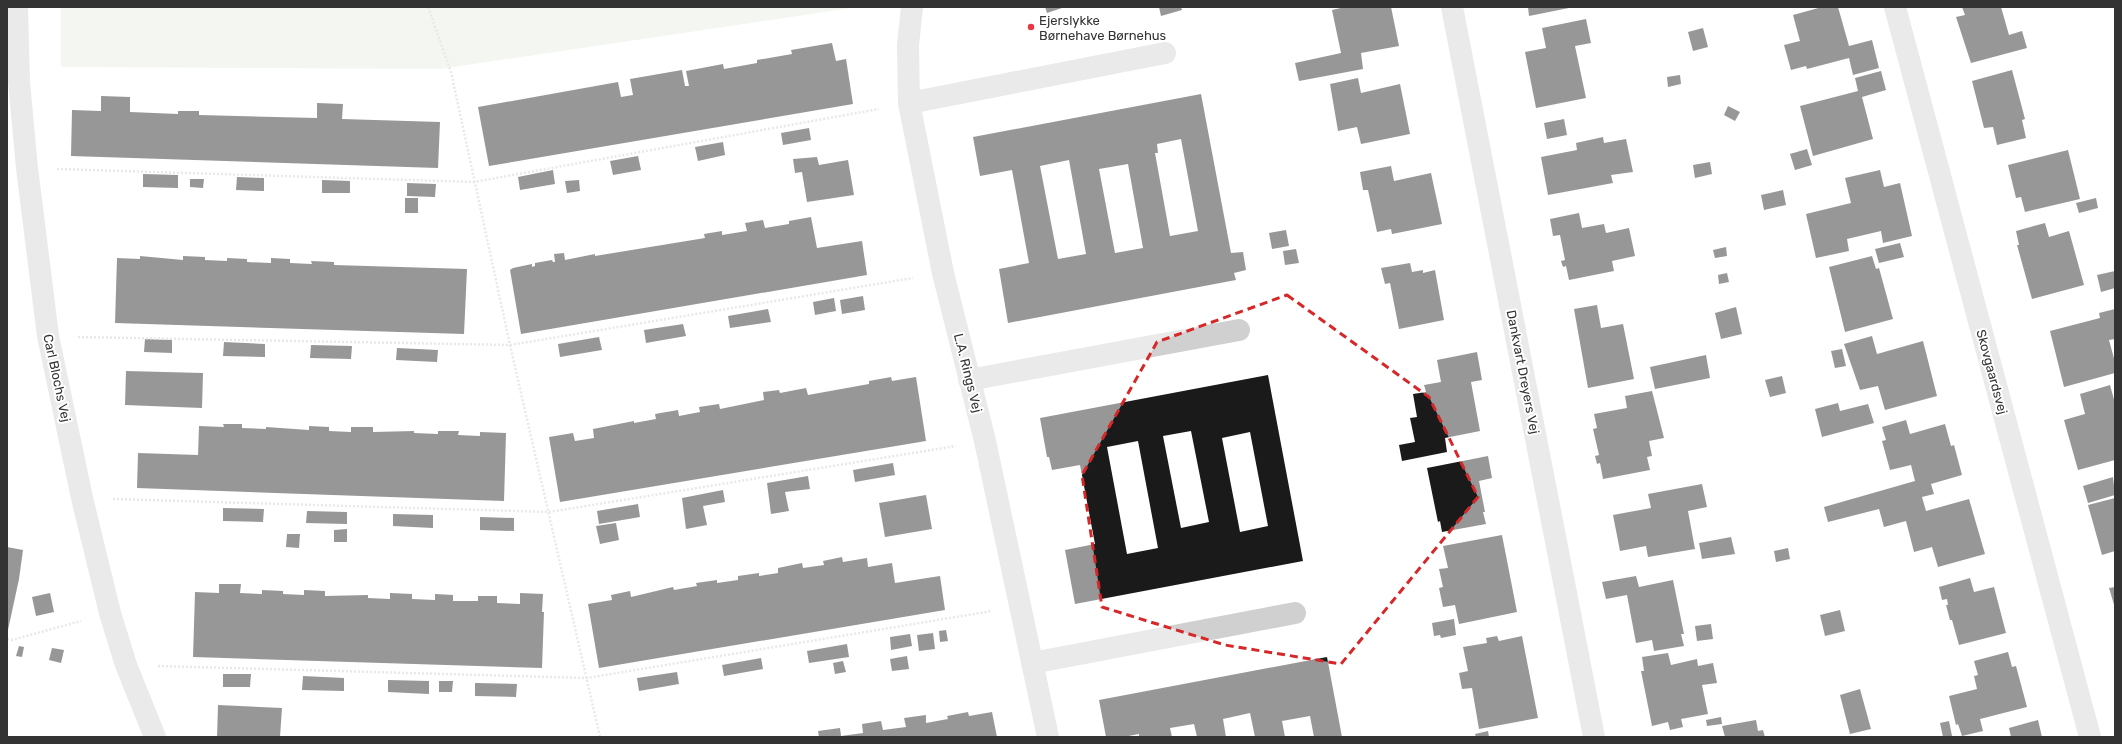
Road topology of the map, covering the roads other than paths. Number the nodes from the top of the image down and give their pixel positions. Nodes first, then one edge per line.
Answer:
1 (17, 7) edge
2 (912, 7) edge
3 (1452, 7) edge
4 (1895, 7) edge
5 (1165, 53) dead end
6 (910, 103) junction
7 (1239, 330) dead end
8 (970, 380) junction
9 (1295, 614) dead end
10 (1032, 663) junction
11 (155, 737) edge
12 (1048, 737) edge
13 (1594, 737) edge
14 (2090, 737) edge

1 - 11 street, Carl Blochs Vej
2 - 6 street, L.A. Rings Vej
3 - 13 street, Dankvart Dreyers Vej
4 - 14 street, Skovgaardsvej
5 - 6 street
6 - 8 street, L.A. Rings Vej
7 - 8 street
8 - 10 street, L.A. Rings Vej
9 - 10 street
10 - 12 street, L.A. Rings Vej

